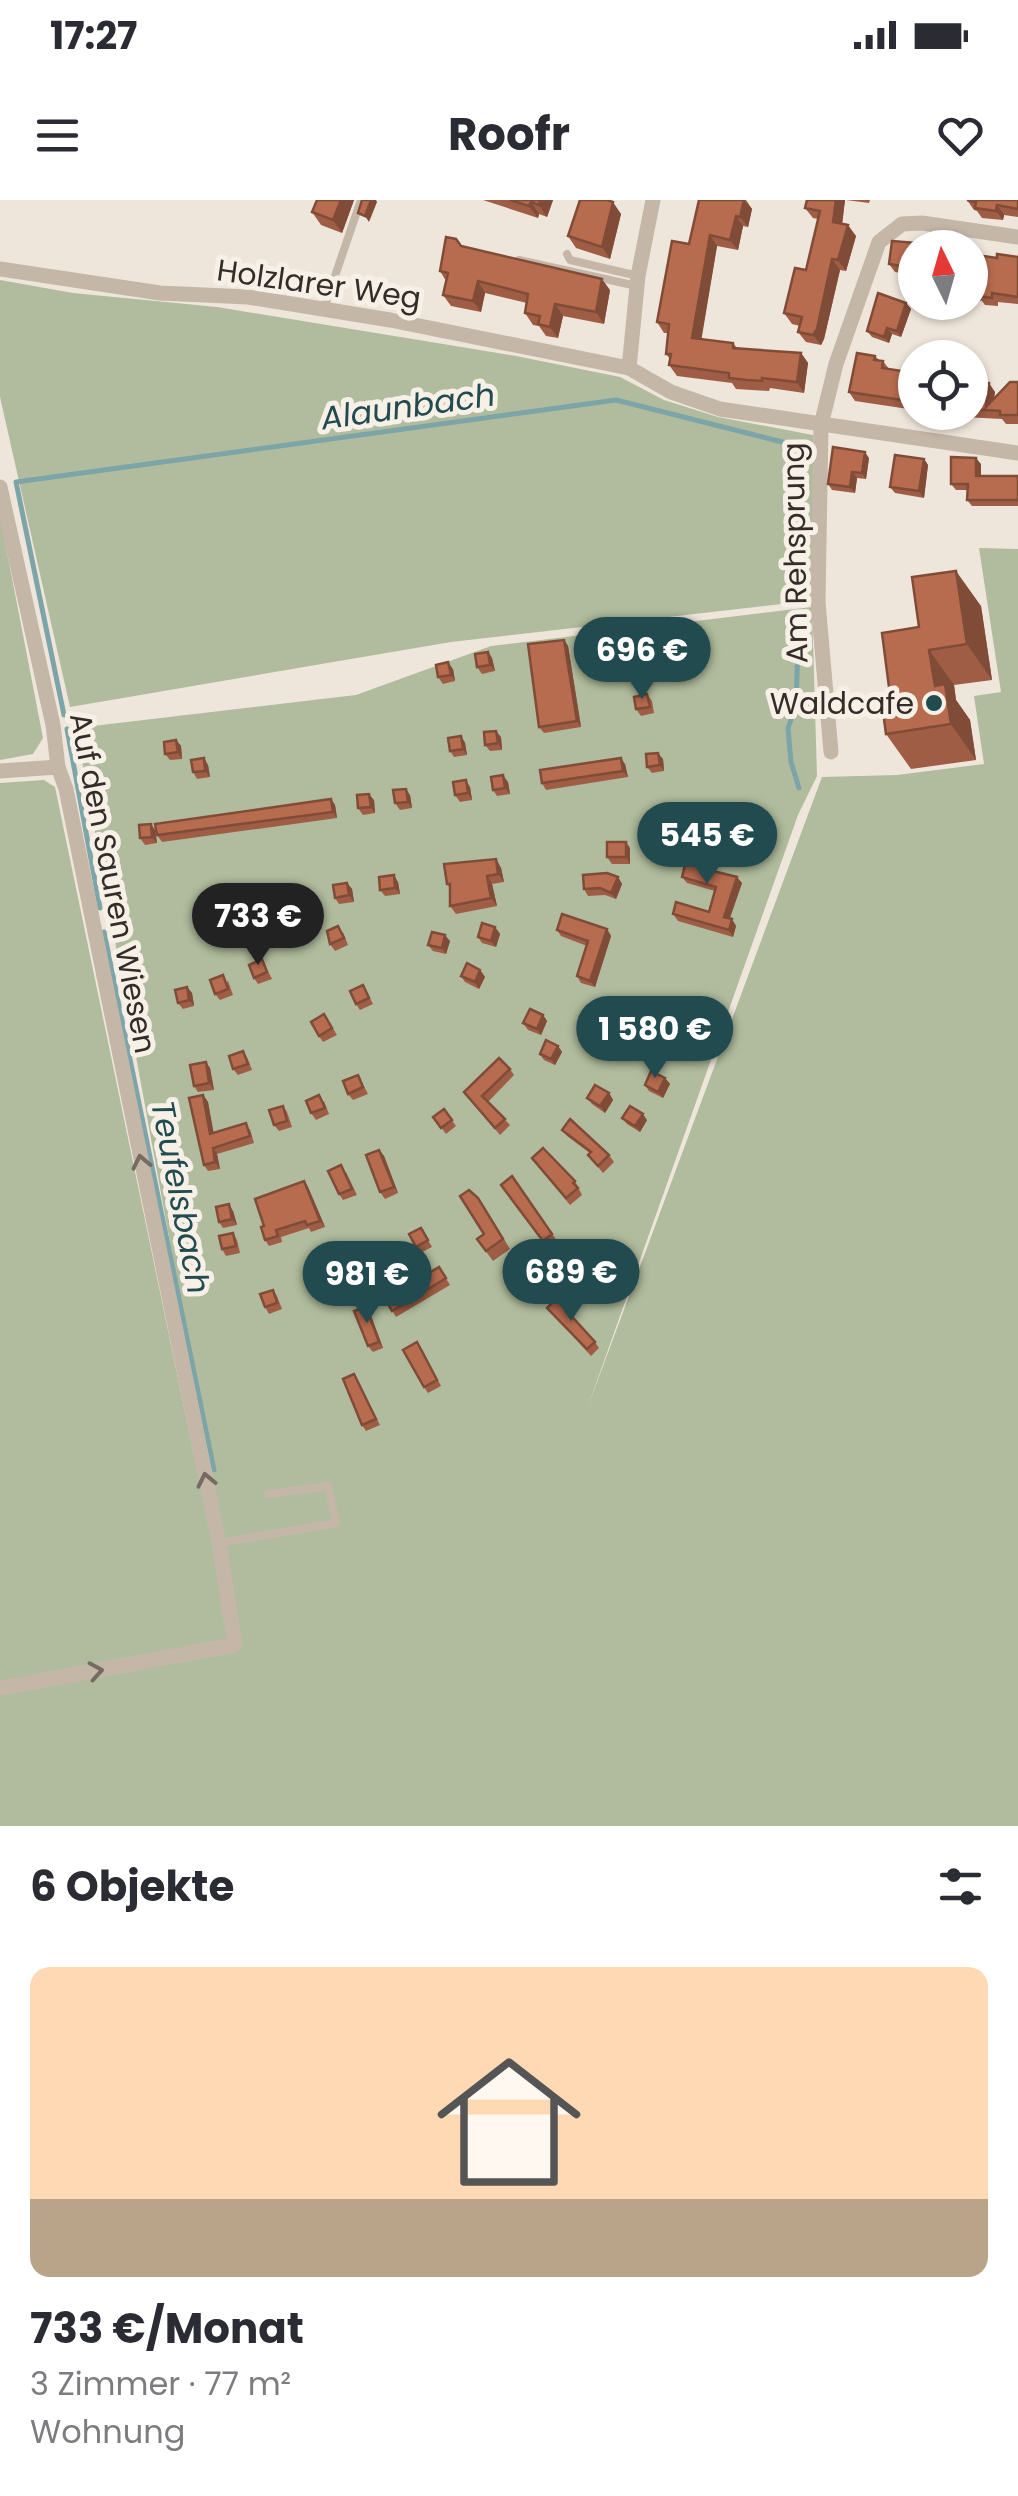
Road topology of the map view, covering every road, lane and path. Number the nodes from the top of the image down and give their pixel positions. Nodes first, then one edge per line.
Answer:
1 (361, 200) edge
2 (653, 200) edge
3 (1018, 237) edge
4 (567, 254) dead end
5 (504, 256) edge
6 (0, 269) edge
7 (637, 281) junction
8 (324, 308) junction
9 (628, 368) junction
10 (821, 424) junction
11 (1018, 453) edge
12 (0, 487) edge
13 (830, 752) dead end
14 (58, 766) junction
15 (0, 771) edge
16 (268, 1494) dead end
17 (219, 1543) junction
18 (0, 1688) edge

1 - 8 lane
2 - 7 street
3 - 10 street
4 - 7 lane
5 - 7 lane
6 - 8 street, Holzlarer Weg
7 - 9 street
8 - 9 street, Holzlarer Weg
9 - 10 street, Am Rehsprung
10 - 11 street
10 - 13 street, Am Rehsprung
12 - 14 street, Auf den Sauren Wiesen
14 - 15 street
17 -> 14 street, Auf den Sauren Wiesen
16 - 17 lane
18 -> 17 street, Auf den Sauren Wiesen

